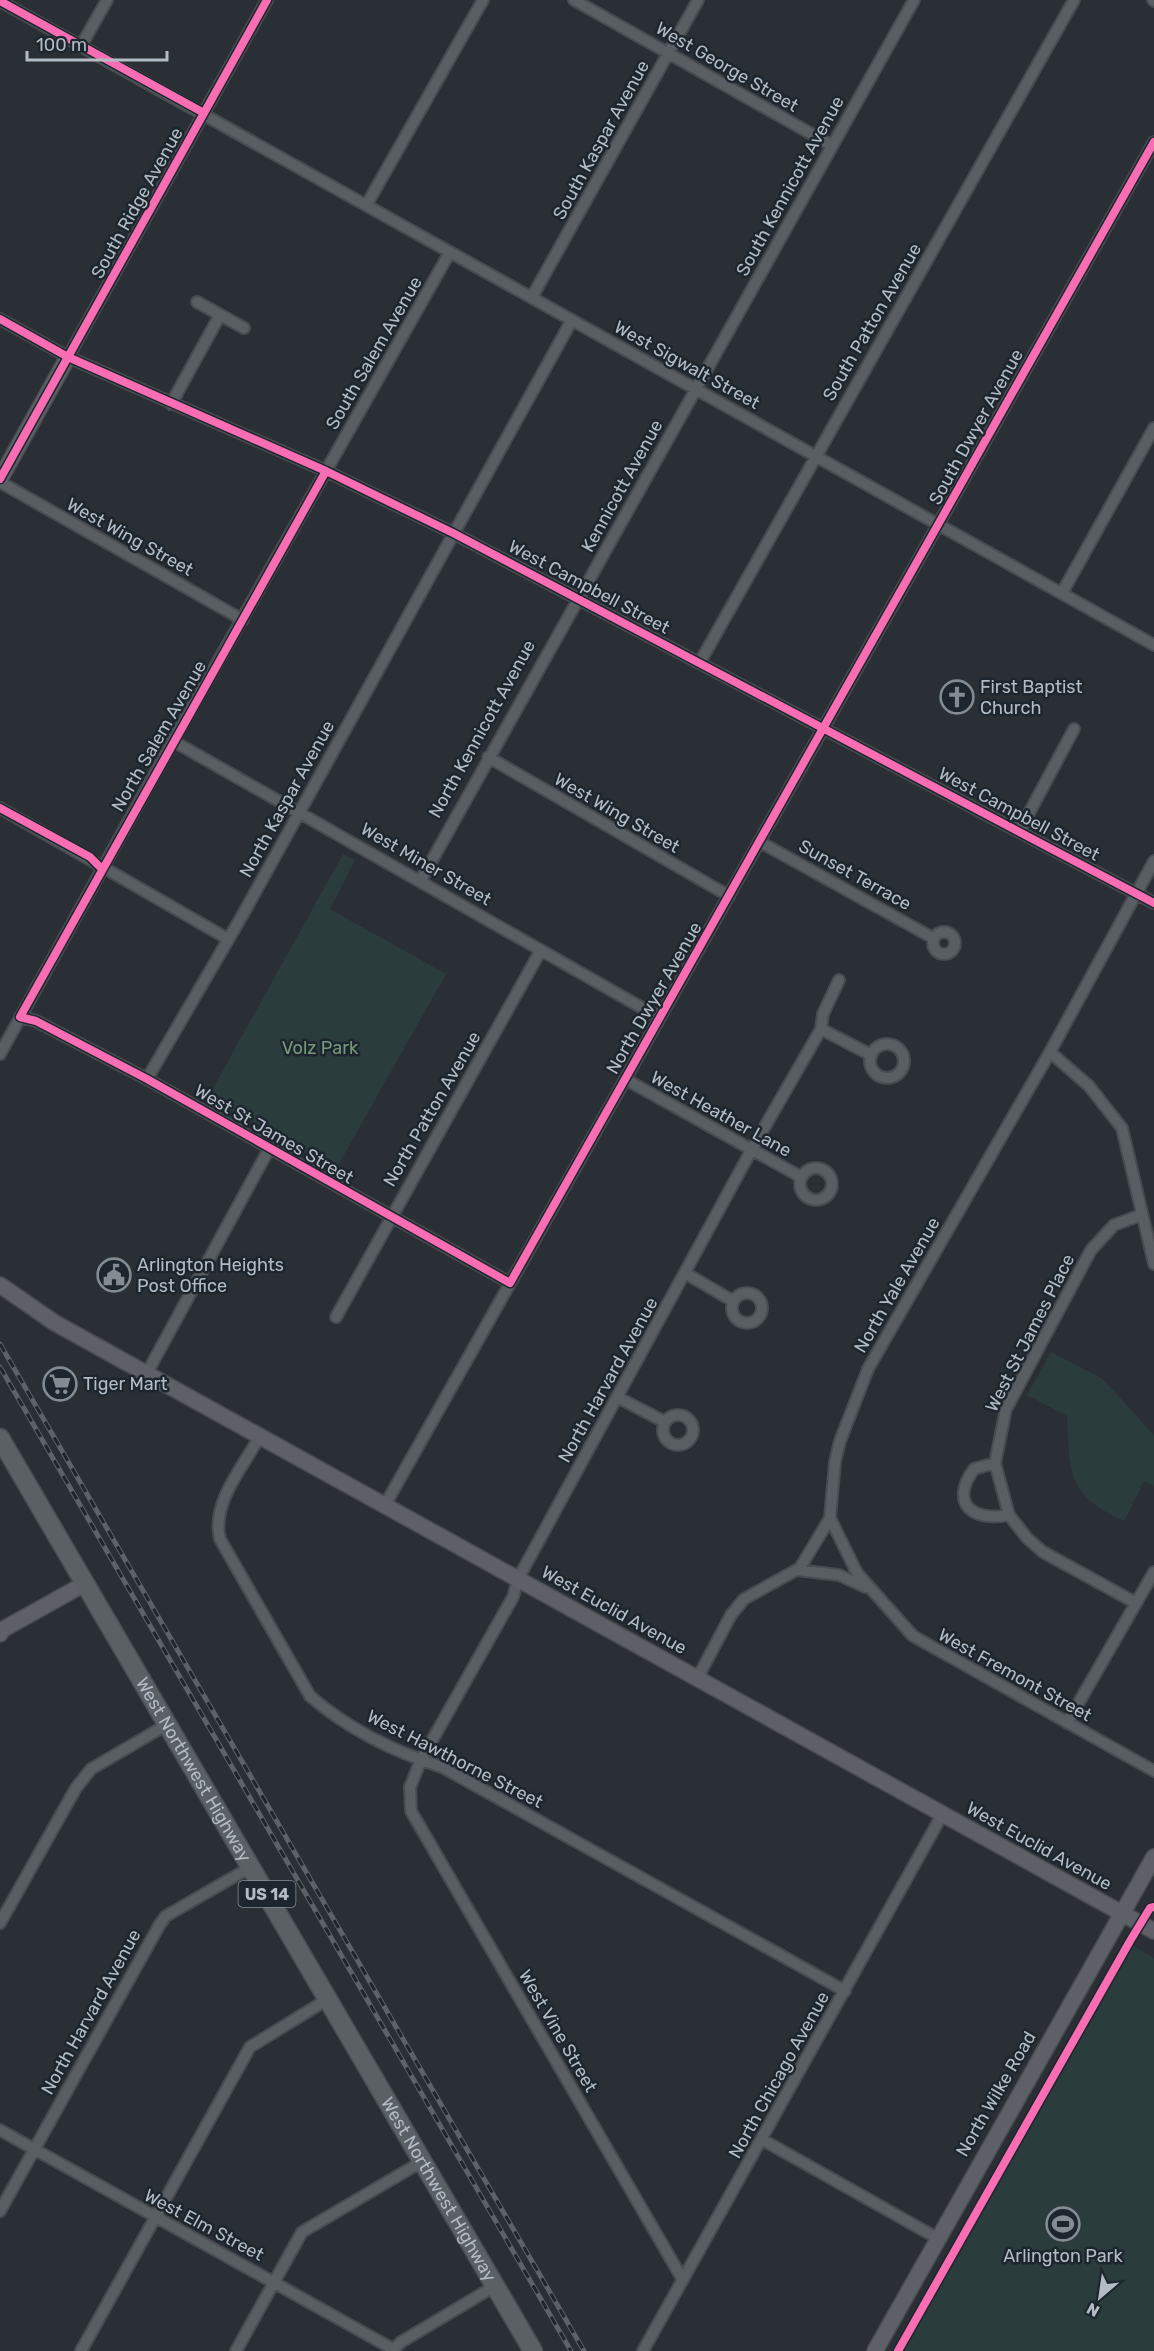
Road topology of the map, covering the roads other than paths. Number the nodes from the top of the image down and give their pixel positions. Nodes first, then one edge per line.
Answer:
1 (107, 0) edge
2 (267, 0) edge
3 (483, 0) edge
4 (574, 0) edge
5 (698, 0) edge
6 (914, 0) edge
7 (1074, 0) edge
8 (0, 1) edge
9 (81, 46) junction
10 (669, 52) junction
11 (204, 113) junction
12 (1154, 142) edge
13 (831, 146) junction
14 (367, 204) junction
15 (450, 252) junction
16 (532, 297) junction
17 (197, 302) dead end
18 (220, 315) junction
19 (0, 319) edge
20 (572, 320) junction
21 (244, 328) dead end
22 (68, 357) junction
23 (696, 389) junction
24 (171, 404) junction
25 (1154, 428) edge
26 (815, 456) junction
27 (326, 471) junction
28 (0, 481) edge
29 (939, 524) junction
30 (453, 533) junction
31 (1062, 593) junction
32 (577, 598) junction
33 (243, 620) junction
34 (1154, 645) edge
35 (700, 662) junction
36 (825, 727) junction
37 (1074, 729) dead end
38 (173, 741) junction
39 (488, 757) junction
40 (0, 808) edge
41 (300, 810) junction
42 (1020, 830) junction
43 (760, 842) junction
44 (1154, 861) edge
45 (102, 869) junction
46 (421, 880) junction
47 (1136, 894) junction
48 (729, 896) junction
49 (1154, 903) edge
50 (933, 938) dead end
51 (228, 939) junction
52 (542, 950) junction
53 (839, 980) dead end
54 (20, 1017) junction
55 (660, 1018) junction
56 (821, 1029) junction
57 (1050, 1052) junction
58 (0, 1054) edge
59 (871, 1055) dead end
60 (147, 1079) junction
61 (625, 1079) junction
62 (269, 1149) junction
63 (752, 1149) junction
64 (801, 1177) dead end
65 (1141, 1215) junction
66 (389, 1217) junction
67 (1154, 1264) edge
68 (685, 1273) junction
69 (510, 1283) junction
70 (0, 1285) edge
71 (0, 1297) edge
72 (733, 1301) dead end
73 (336, 1317) dead end
74 (55, 1323) junction
75 (147, 1373) junction
76 (617, 1397) junction
77 (664, 1422) dead end
78 (260, 1436) junction
79 (0, 1440) edge
80 (995, 1463) junction
81 (385, 1506) junction
82 (1009, 1515) junction
83 (831, 1518) junction
84 (797, 1570) junction
85 (1154, 1572) edge
86 (518, 1579) junction
87 (86, 1583) junction
88 (873, 1593) junction
89 (1136, 1603) junction
90 (0, 1634) edge
91 (697, 1678) junction
92 (1067, 1723) junction
93 (168, 1724) junction
94 (421, 1760) junction
95 (1154, 1771) edge
96 (409, 1797) joint
97 (942, 1815) junction
98 (1154, 1857) edge
99 (251, 1866) junction
100 (1122, 1913) junction
101 (0, 1923) edge
102 (1154, 1931) edge
103 (845, 1991) junction
104 (328, 1999) junction
105 (0, 2130) edge
106 (763, 2140) junction
107 (34, 2150) junction
108 (423, 2161) junction
109 (0, 2211) edge
110 (155, 2218) junction
111 (937, 2238) junction
112 (683, 2280) junction
113 (274, 2282) junction
114 (495, 2286) junction
115 (392, 2350) edge
116 (81, 2351) edge
117 (236, 2351) edge
118 (533, 2351) edge
119 (643, 2351) edge
120 (874, 2351) edge

1 - 9 street
2 - 11 street, South Ridge Avenue
3 - 14 street
4 - 10 street, West George Street
5 - 10 street, South Kaspar Avenue
6 - 13 street, South Kennicott Avenue
7 - 26 street, South Patton Avenue
8 - 9 street, West Sigwalt Street
9 - 11 street, West Sigwalt Street
10 - 13 street, West George Street
10 - 16 street, South Kaspar Avenue
11 - 14 street, West Sigwalt Street
11 - 22 street, South Ridge Avenue
12 - 29 street, South Dwyer Avenue
13 - 23 street, South Kennicott Avenue
14 - 15 street, West Sigwalt Street
15 - 16 street, West Sigwalt Street
15 - 27 street, South Salem Avenue
16 - 20 street, West Sigwalt Street
17 - 18 street
18 - 21 street
18 - 24 street
19 - 22 street, West Campbell Street
20 - 23 street, West Sigwalt Street
20 - 30 street
22 - 24 street, West Campbell Street
22 - 28 main road
23 - 26 street, West Sigwalt Street
23 - 32 street, Kennicott Avenue
24 - 27 street, West Campbell Street
25 - 31 street
26 - 29 street, West Sigwalt Street
26 - 35 street, South Patton Avenue
27 - 30 street, West Campbell Street
27 - 33 street, North Salem Avenue
28 - 33 street, West Wing Street
29 - 31 street, West Sigwalt Street
29 - 36 street, South Dwyer Avenue
30 - 32 street, West Campbell Street
30 - 41 street, North Kaspar Avenue
31 - 34 street, West Sigwalt Street
32 - 35 street, West Campbell Street
32 - 39 street, North Kennicott Avenue
33 - 38 street, North Salem Avenue
35 - 36 street, West Campbell Street
36 - 42 street, West Campbell Street
36 - 43 street, North Dwyer Avenue
37 - 42 street
38 - 41 street, West Miner Street
38 - 45 street, North Salem Avenue
39 - 46 street, North Kennicott Avenue
39 - 48 street, West Wing Street
40 - 45 street
41 - 46 street, West Miner Street
41 - 51 street, North Kaspar Avenue
42 - 47 street, West Campbell Street
43 - 48 street, North Dwyer Avenue
43 - 50 street, Sunset Terrace
44 - 47 street, North Yale Avenue
45 - 51 street
45 - 54 street, North Salem Avenue
46 - 52 street, West Miner Street
47 - 49 street, West Campbell Street
47 - 57 street, North Yale Avenue
48 - 55 street, North Dwyer Avenue
51 - 60 street, North Kaspar Avenue
52 - 55 street, West Miner Street
52 - 66 street, North Patton Avenue
53 - 56 street, North Harvard Avenue
54 - 58 street, North Salem Avenue
54 - 60 street, West St James Street
55 - 61 street, North Dwyer Avenue
56 - 59 street
56 - 63 street, North Harvard Avenue
57 - 65 street
57 - 83 street, North Yale Avenue
60 - 62 street, West St James Street
61 - 63 street, West Heather Lane
61 - 69 street, North Dwyer Avenue
62 - 66 street, West St James Street
62 - 75 street
63 - 64 street, West Heather Lane
63 - 68 street, North Harvard Avenue
65 - 67 street
65 - 80 street, West St James Place
66 - 69 street, West St James Street
66 - 73 street, North Patton Avenue
68 - 72 street
68 - 76 street, North Harvard Avenue
69 - 81 street, North Dwyer Avenue
70 - 74 main road, West Euclid Avenue
71 - 74 main road, West Euclid Avenue
74 - 75 main road, West Euclid Avenue
75 - 78 main road, West Euclid Avenue
76 - 77 street
76 - 86 street, North Harvard Avenue
78 - 81 main road, West Euclid Avenue
78 - 94 street, West Hawthorne Street
79 - 87 main road, West Northwest Highway / US 14
80 - 82 street, West St James Place
80 - 82 street
81 - 86 main road, West Euclid Avenue
82 - 89 street, West St James Place
83 - 84 street, North Yale Avenue
83 - 88 street, West Fremont Street
84 - 88 street, West Fremont Street
84 - 91 street, North Yale Avenue
85 - 89 street
86 - 91 main road, West Euclid Avenue
86 - 94 street, North Harvard Avenue
87 - 90 main road
87 - 93 main road, West Northwest Highway / US 14
88 - 92 street, West Fremont Street
89 - 92 street
91 - 97 main road, West Euclid Avenue
92 - 95 street, West Fremont Street
93 - 99 main road, West Northwest Highway / US 14
93 - 101 street
94 - 96 street, North Harvard Avenue
94 - 103 street, West Hawthorne Street
96 - 112 street, West Vine Street
97 - 100 main road, West Euclid Avenue
97 - 103 street, North Chicago Avenue
98 - 100 main road, North Wilke Road
99 - 104 main road, West Northwest Highway / US 14
99 - 107 street, North Harvard Avenue
100 - 102 main road, West Euclid Avenue
100 - 111 main road, North Wilke Road
103 - 106 street, North Chicago Avenue
104 - 108 main road, West Northwest Highway / US 14
104 - 110 street
105 - 107 street, West Elm Street
106 - 111 street
106 - 112 street, North Chicago Avenue
107 - 109 street, North Harvard Avenue
107 - 110 street, West Elm Street
108 - 113 street
108 - 114 main road, West Northwest Highway / US 14
110 - 113 street, West Elm Street
110 - 116 street
111 - 120 main road, North Wilke Road
112 - 119 street, North Chicago Avenue
113 - 115 street, West Elm Street
113 - 117 street
114 - 115 street
114 - 118 main road, West Northwest Highway / US 14

